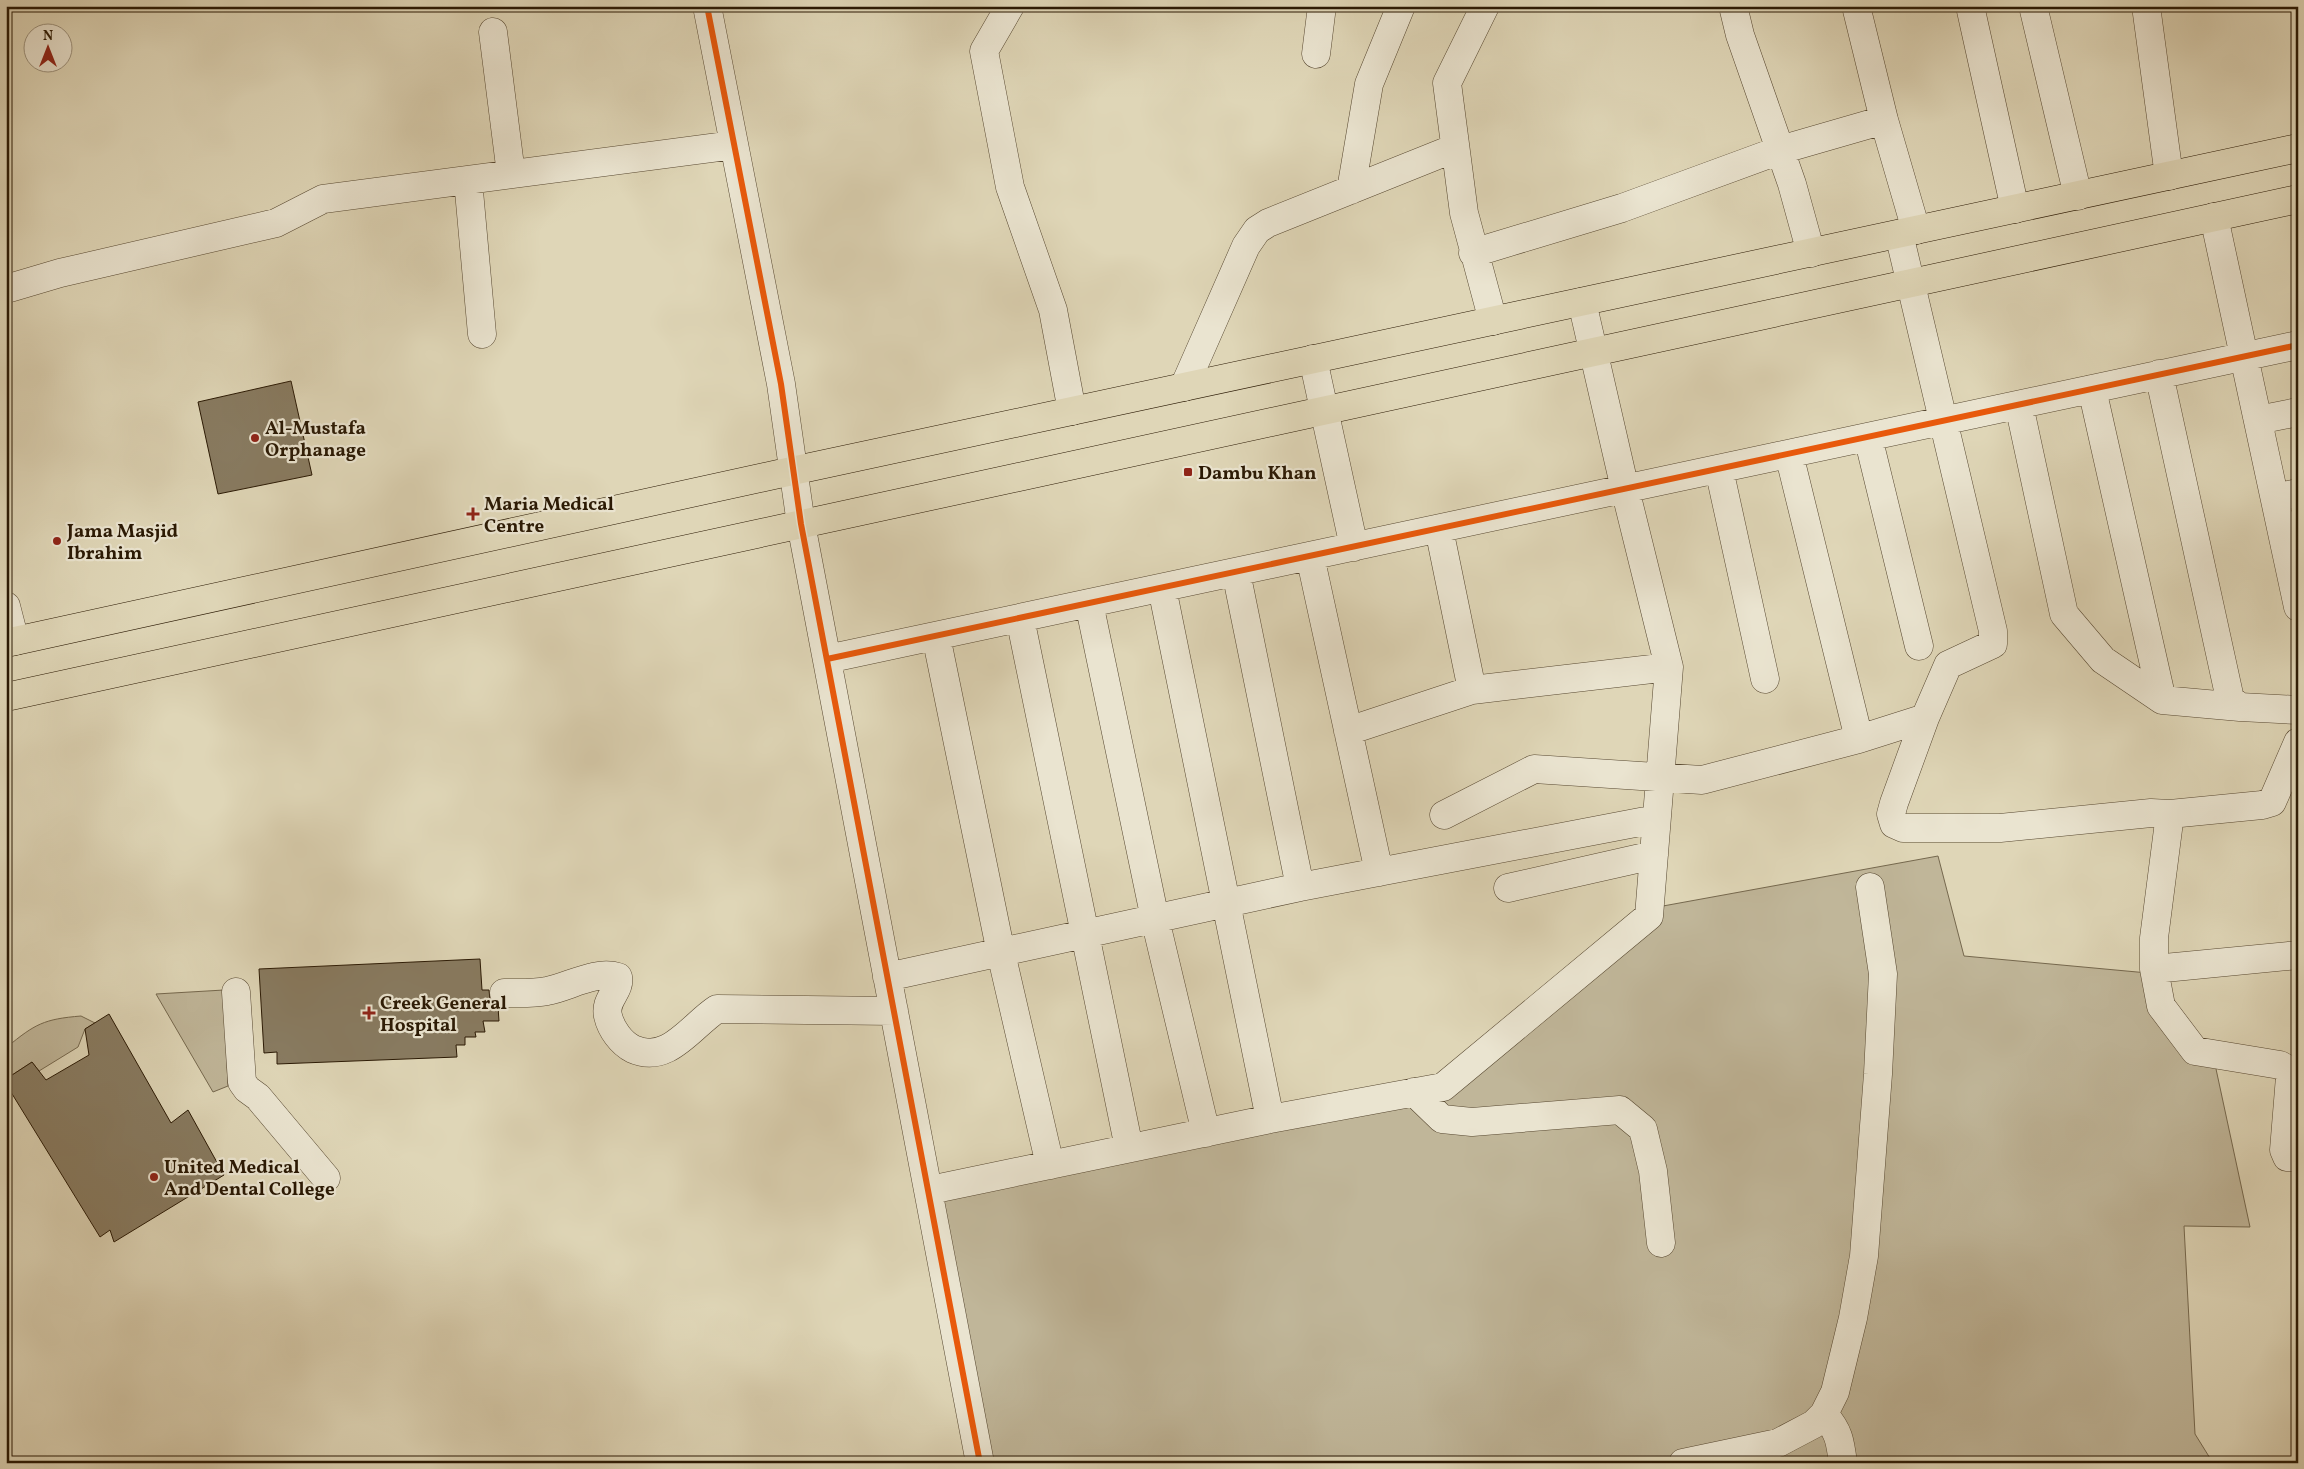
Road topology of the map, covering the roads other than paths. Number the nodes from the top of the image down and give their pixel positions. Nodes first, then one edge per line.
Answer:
1 (707, 6) edge
2 (1010, 6) edge
3 (1322, 6) edge
4 (1401, 6) edge
5 (1485, 6) edge
6 (1733, 6) edge
7 (1856, 6) edge
8 (1970, 6) edge
9 (2033, 6) edge
10 (2146, 6) edge
11 (493, 32) dead end
12 (1316, 54) dead end
13 (1884, 120) junction
14 (734, 146) junction
15 (1455, 148) junction
16 (2298, 148) edge
17 (1780, 150) junction
18 (510, 174) junction
19 (2169, 176) junction
20 (468, 180) junction
21 (1351, 190) junction
22 (2078, 196) junction
23 (2298, 198) edge
24 (2016, 209) junction
25 (2214, 217) junction
26 (1908, 232) junction
27 (1473, 253) junction
28 (1810, 253) junction
29 (1909, 283) junction
30 (6, 289) edge
31 (1582, 302) junction
32 (1493, 321) junction
33 (482, 334) dead end
34 (2298, 345) edge
35 (1593, 352) junction
36 (2245, 356) junction
37 (1313, 359) junction
38 (2159, 374) junction
39 (1184, 387) junction
40 (2092, 389) junction
41 (2019, 405) junction
42 (1324, 410) junction
43 (1072, 411) junction
44 (2298, 412) edge
45 (2258, 420) junction
46 (1942, 421) junction
47 (1868, 437) junction
48 (1789, 454) junction
49 (1718, 469) junction
50 (792, 471) junction
51 (1625, 489) junction
52 (2286, 496) edge
53 (801, 524) junction
54 (1439, 529) junction
55 (1354, 547) junction
56 (1310, 556) junction
57 (2294, 565) edge
58 (1236, 572) junction
59 (1162, 588) junction
60 (1089, 604) junction
61 (6, 606) edge
62 (2298, 607) edge
63 (1020, 618) junction
64 (936, 636) junction
65 (11, 642) edge
66 (1919, 646) dead end
67 (828, 659) junction
68 (1669, 667) junction
69 (1765, 679) dead end
70 (1472, 690) junction
71 (6, 696) edge
72 (2162, 700) junction
73 (2240, 707) junction
74 (2298, 710) edge
75 (1925, 718) junction
76 (1348, 731) junction
77 (1859, 739) junction
78 (2298, 742) edge
79 (1659, 778) junction
80 (2170, 814) junction
81 (1444, 815) dead end
82 (1656, 819) junction
83 (1654, 855) junction
84 (1379, 872) junction
85 (1300, 887) junction
86 (1870, 887) dead end
87 (1508, 888) dead end
88 (1226, 903) junction
89 (1155, 920) junction
90 (1085, 935) junction
91 (1002, 953) junction
92 (2298, 955) edge
93 (2154, 969) junction
94 (887, 977) junction
95 (236, 992) dead end
96 (504, 993) dead end
97 (894, 1011) junction
98 (1414, 1092) junction
99 (2292, 1116) edge
100 (1270, 1119) junction
101 (1206, 1133) junction
102 (1129, 1148) junction
103 (2298, 1158) edge
104 (1050, 1165) junction
105 (326, 1178) dead end
106 (930, 1190) junction
107 (1661, 1243) dead end
108 (1824, 1414) junction
109 (980, 1463) edge
110 (1683, 1463) edge
111 (1843, 1463) edge

1 - 14 street
2 - 43 street
3 - 12 street
4 - 21 street
5 - 15 street
6 - 17 street
7 - 13 street
8 - 24 street
9 - 22 street
10 - 19 street
11 - 18 street
13 - 17 street
13 - 26 street
14 - 18 street
14 - 50 street
15 - 21 street
15 - 27 street
16 - 19 main road
17 - 27 street
17 - 28 street
18 - 20 street
19 - 22 main road
20 - 30 street
20 - 33 street
21 - 39 street
22 - 24 main road
23 - 25 main road
24 - 26 main road
25 - 29 main road
25 - 36 street
26 - 28 main road
26 - 29 street
27 - 32 street
28 - 31 main road
29 - 35 main road
29 - 46 street
31 - 32 main road
31 - 35 street
32 - 37 main road
34 - 36 street
35 - 42 main road
35 - 51 street
36 - 38 street
36 - 45 street
37 - 39 main road
37 - 42 street
38 - 40 street
38 - 73 street
39 - 43 main road
40 - 41 street
40 - 72 street
41 - 46 street
41 - 72 street
42 - 53 main road
42 - 55 street
43 - 50 main road
44 - 45 street
45 - 52 street
46 - 47 street
46 - 75 street
47 - 48 street
47 - 66 street
48 - 49 street
48 - 77 street
49 - 51 street
49 - 69 street
50 - 53 street
50 - 65 main road
51 - 54 street
51 - 68 street
52 - 57 street
53 - 67 street
53 - 71 main road
54 - 55 street
54 - 70 street
55 - 56 street
56 - 58 street
56 - 76 street
57 - 62 street
58 - 59 street
58 - 85 street
59 - 60 street
59 - 88 street
60 - 63 street
60 - 89 street
61 - 65 street
63 - 64 street
63 - 90 street
64 - 67 street
64 - 91 street
67 - 94 street
68 - 70 street
68 - 79 street
70 - 76 street
72 - 73 street
73 - 74 street
75 - 77 street
75 - 80 street
76 - 84 street
77 - 79 street
78 - 80 street
79 - 81 street
79 - 82 street
80 - 93 street
82 - 83 street
82 - 84 street
83 - 87 street
83 - 98 street
84 - 85 street
85 - 88 street
86 - 108 street
88 - 89 street
88 - 100 street
89 - 90 street
89 - 101 street
90 - 91 street
90 - 102 street
91 - 94 street
91 - 104 street
92 - 93 street
93 - 99 street
94 - 97 street
95 - 105 street
96 - 97 street
97 - 106 street
98 - 100 street
98 - 107 street
99 - 103 street
100 - 101 street
101 - 102 street
102 - 104 street
104 - 106 street
106 - 109 street
108 - 110 street
108 - 111 street

